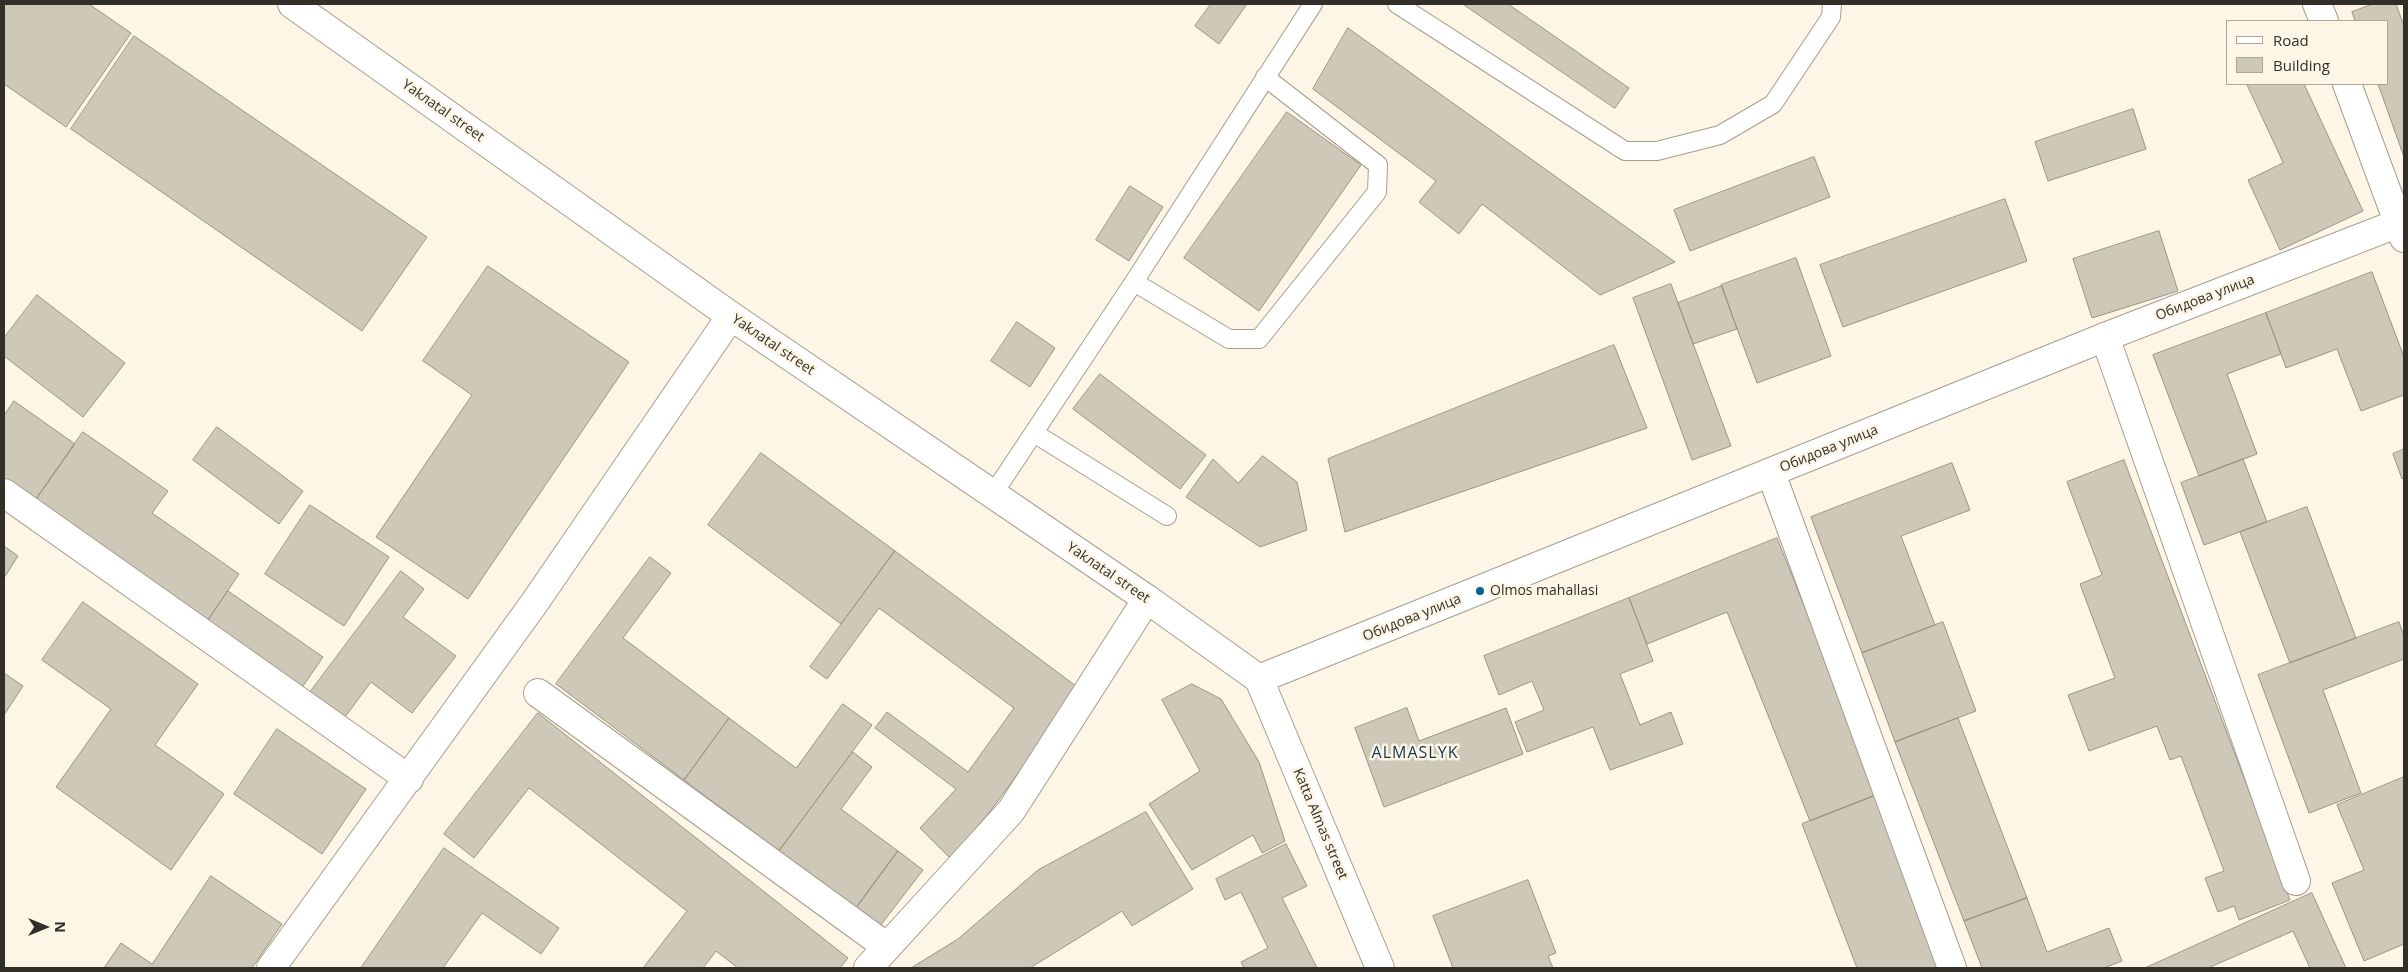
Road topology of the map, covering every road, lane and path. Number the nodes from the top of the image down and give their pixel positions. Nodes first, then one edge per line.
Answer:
1 (292, 4) edge
2 (1312, 4) edge
3 (1397, 4) edge
4 (1832, 4) edge
5 (2317, 4) edge
6 (2324, 20) edge
7 (1265, 77) junction
8 (2348, 85) edge
9 (2403, 227) edge
10 (1134, 282) junction
11 (731, 316) junction
12 (2105, 337) junction
13 (1034, 433) junction
14 (1771, 473) junction
15 (4, 493) edge
16 (993, 494) junction
17 (1167, 516) dead end
18 (1147, 600) junction
19 (1259, 679) junction
20 (538, 693) dead end
21 (409, 779) junction
22 (2296, 881) dead end
23 (887, 947) junction
24 (271, 968) edge
25 (868, 968) edge
26 (1380, 968) edge
27 (1952, 968) edge

1 - 11 street, Yakлatal street
2 - 7 lane
3 - 4 lane
5 - 6 street
7 - 10 lane
7 - 10 lane
8 - 9 street
9 - 12 street, Обидова улица
10 - 13 lane
11 - 16 street, Yakлatal street
11 - 21 street
12 - 14 street, Обидова улица
12 - 22 street
13 - 16 lane
13 - 17 lane
14 - 19 street, Обидова улица
14 - 27 street
15 - 21 street
16 - 18 street, Yakлatal street
18 - 19 street, Yakлatal street
18 - 23 street
19 - 26 street, Katta Almas street
20 - 23 street
21 - 24 street
23 - 25 street

